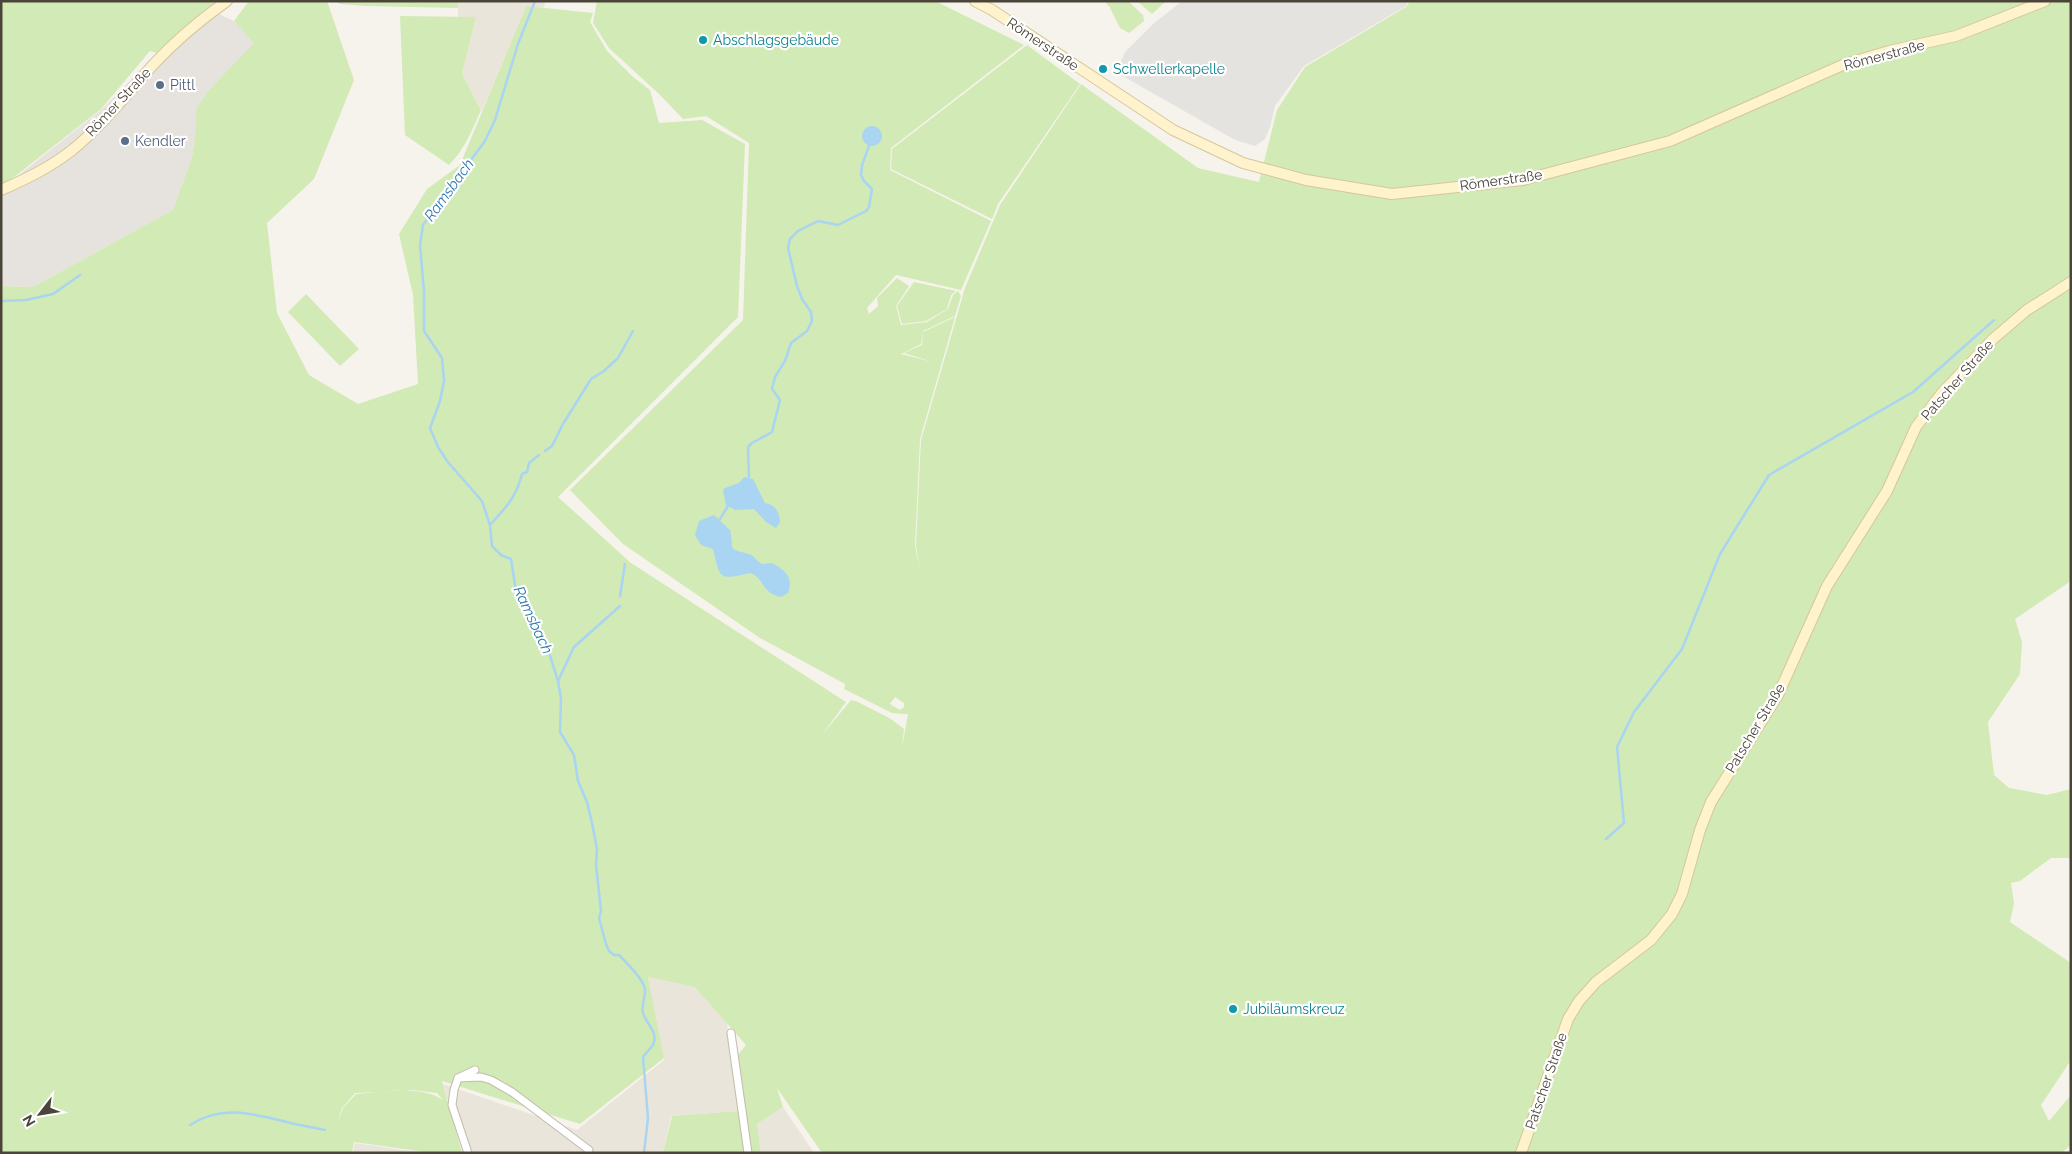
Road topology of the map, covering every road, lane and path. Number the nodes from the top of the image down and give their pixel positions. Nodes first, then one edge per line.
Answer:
1 (227, 1) edge
2 (975, 1) edge
3 (2045, 1) edge
4 (1, 190) edge
5 (2071, 282) edge
6 (731, 1033) dead end
7 (475, 1070) dead end
8 (458, 1078) junction
9 (468, 1153) edge
10 (588, 1153) edge
11 (748, 1153) edge
12 (1521, 1153) edge

1 - 4 main road, Römer Straße
2 - 3 main road, Römerstraße
5 - 12 main road, Patscher Straße
6 - 11 street
7 - 8 street
8 - 9 street
8 - 10 street

